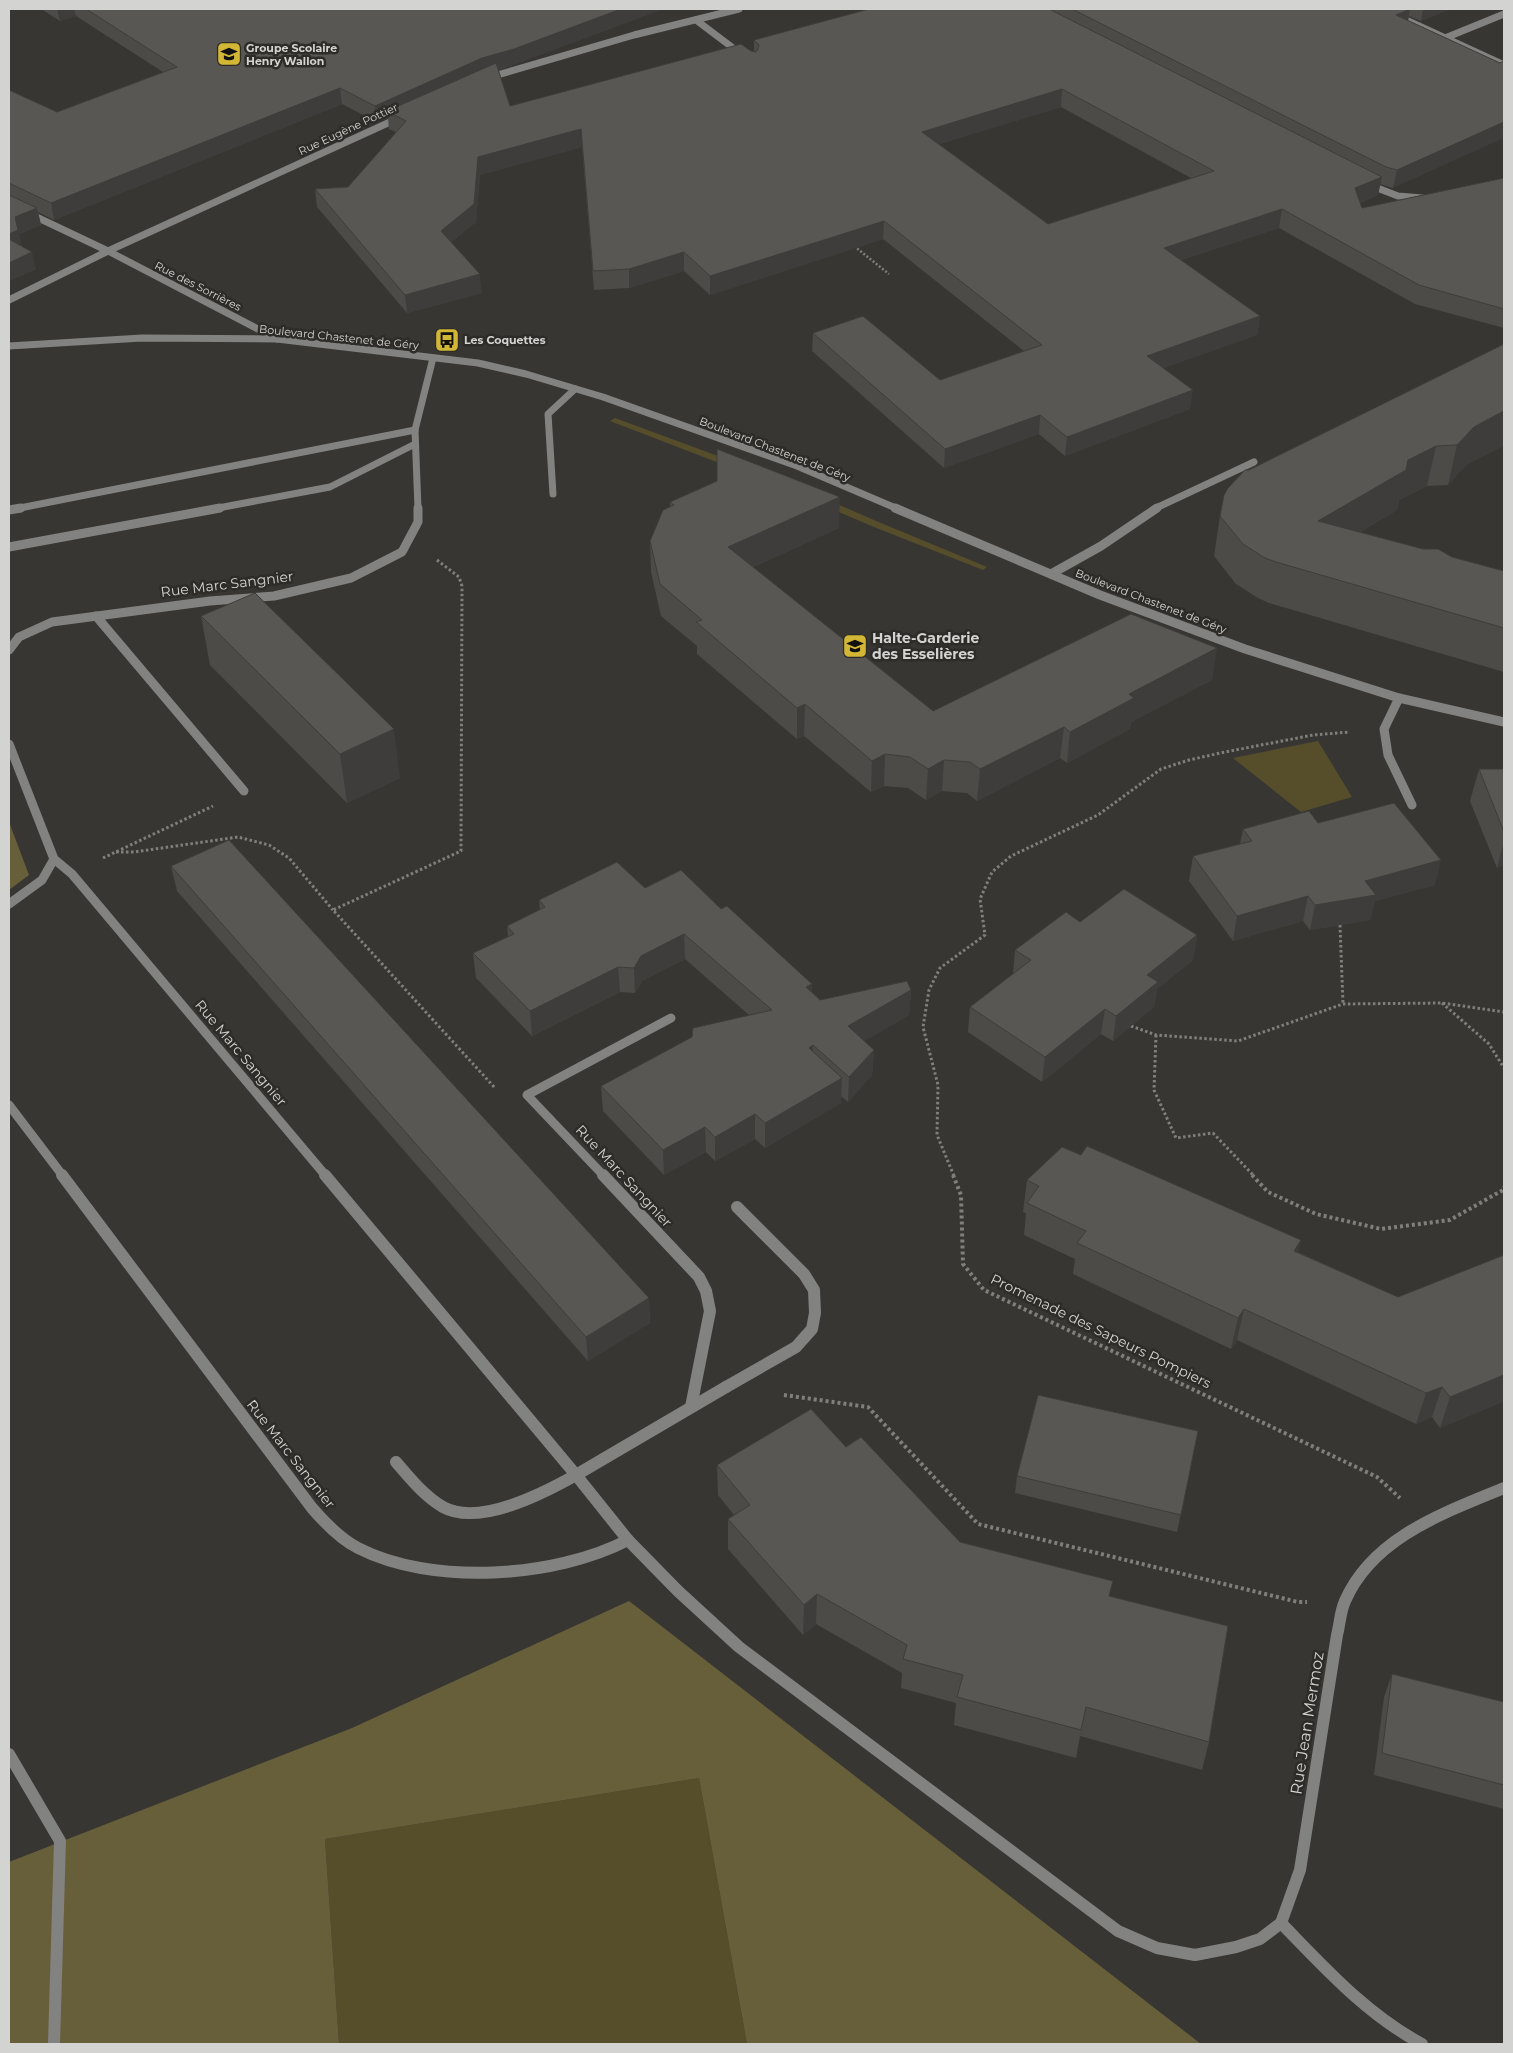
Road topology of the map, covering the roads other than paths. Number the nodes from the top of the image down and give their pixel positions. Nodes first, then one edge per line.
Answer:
1 (739, 9) edge
2 (1382, 9) edge
3 (1504, 14) edge
4 (696, 20) junction
5 (1445, 38) junction
6 (746, 58) edge
7 (1504, 65) edge
8 (476, 83) edge
9 (404, 116) edge
10 (1362, 182) edge
11 (1431, 198) edge
12 (9, 204) edge
13 (108, 251) junction
14 (9, 300) edge
15 (277, 339) junction
16 (9, 346) edge
17 (433, 358) junction
18 (575, 388) junction
19 (415, 430) junction
20 (416, 444) junction
21 (1254, 462) dead end
22 (553, 494) dead end
23 (9, 510) edge
24 (9, 547) edge
25 (1051, 574) junction
26 (96, 616) junction
27 (9, 650) edge
28 (1399, 698) junction
29 (1504, 722) edge
30 (9, 744) edge
31 (244, 791) road end
32 (1412, 805) dead end
33 (54, 859) junction
34 (9, 904) edge
35 (671, 1018) dead end
36 (9, 1105) edge
37 (737, 1207) dead end
38 (691, 1407) junction
39 (396, 1462) dead end
40 (576, 1475) junction
41 (1504, 1488) edge
42 (628, 1540) junction
43 (9, 1754) edge
44 (1281, 1923) junction
45 (54, 2044) edge
46 (1422, 2044) edge

1 - 4 street
2 - 5 street
3 - 5 street
4 - 6 street
4 - 8 street
5 - 7 street
9 - 13 street, Rue Eugène Pottier
10 - 11 street
12 - 13 street, Rue des Sorrières
13 - 14 street, Rue Eugène Pottier
13 - 15 street, Rue des Sorrières
15 - 16 street, Boulevard Chastenet de Géry
15 - 17 street, Boulevard Chastenet de Géry
17 - 18 street, Boulevard Chastenet de Géry
17 - 19 street, Rue Marc Sangnier
18 - 22 street
18 - 25 street, Boulevard Chastenet de Géry
19 - 20 street, Rue Marc Sangnier
19 - 23 street
20 - 24 street
20 - 26 street, Rue Marc Sangnier
21 - 25 street
25 - 28 street, Boulevard Chastenet de Géry
26 - 27 street, Rue Marc Sangnier
26 - 31 street
28 - 29 street, Boulevard Chastenet de Géry
28 - 32 street
30 - 33 street, Rue Marc Sangnier
33 - 34 street
33 - 40 street, Rue Marc Sangnier
35 - 38 street, Rue Marc Sangnier
36 - 42 street, Rue Marc Sangnier
37 - 38 street
38 - 40 street
39 - 40 street
40 - 42 street, Rue Marc Sangnier
41 - 44 street, Rue Jean Mermoz
42 - 44 street
43 - 45 street
44 - 46 street

